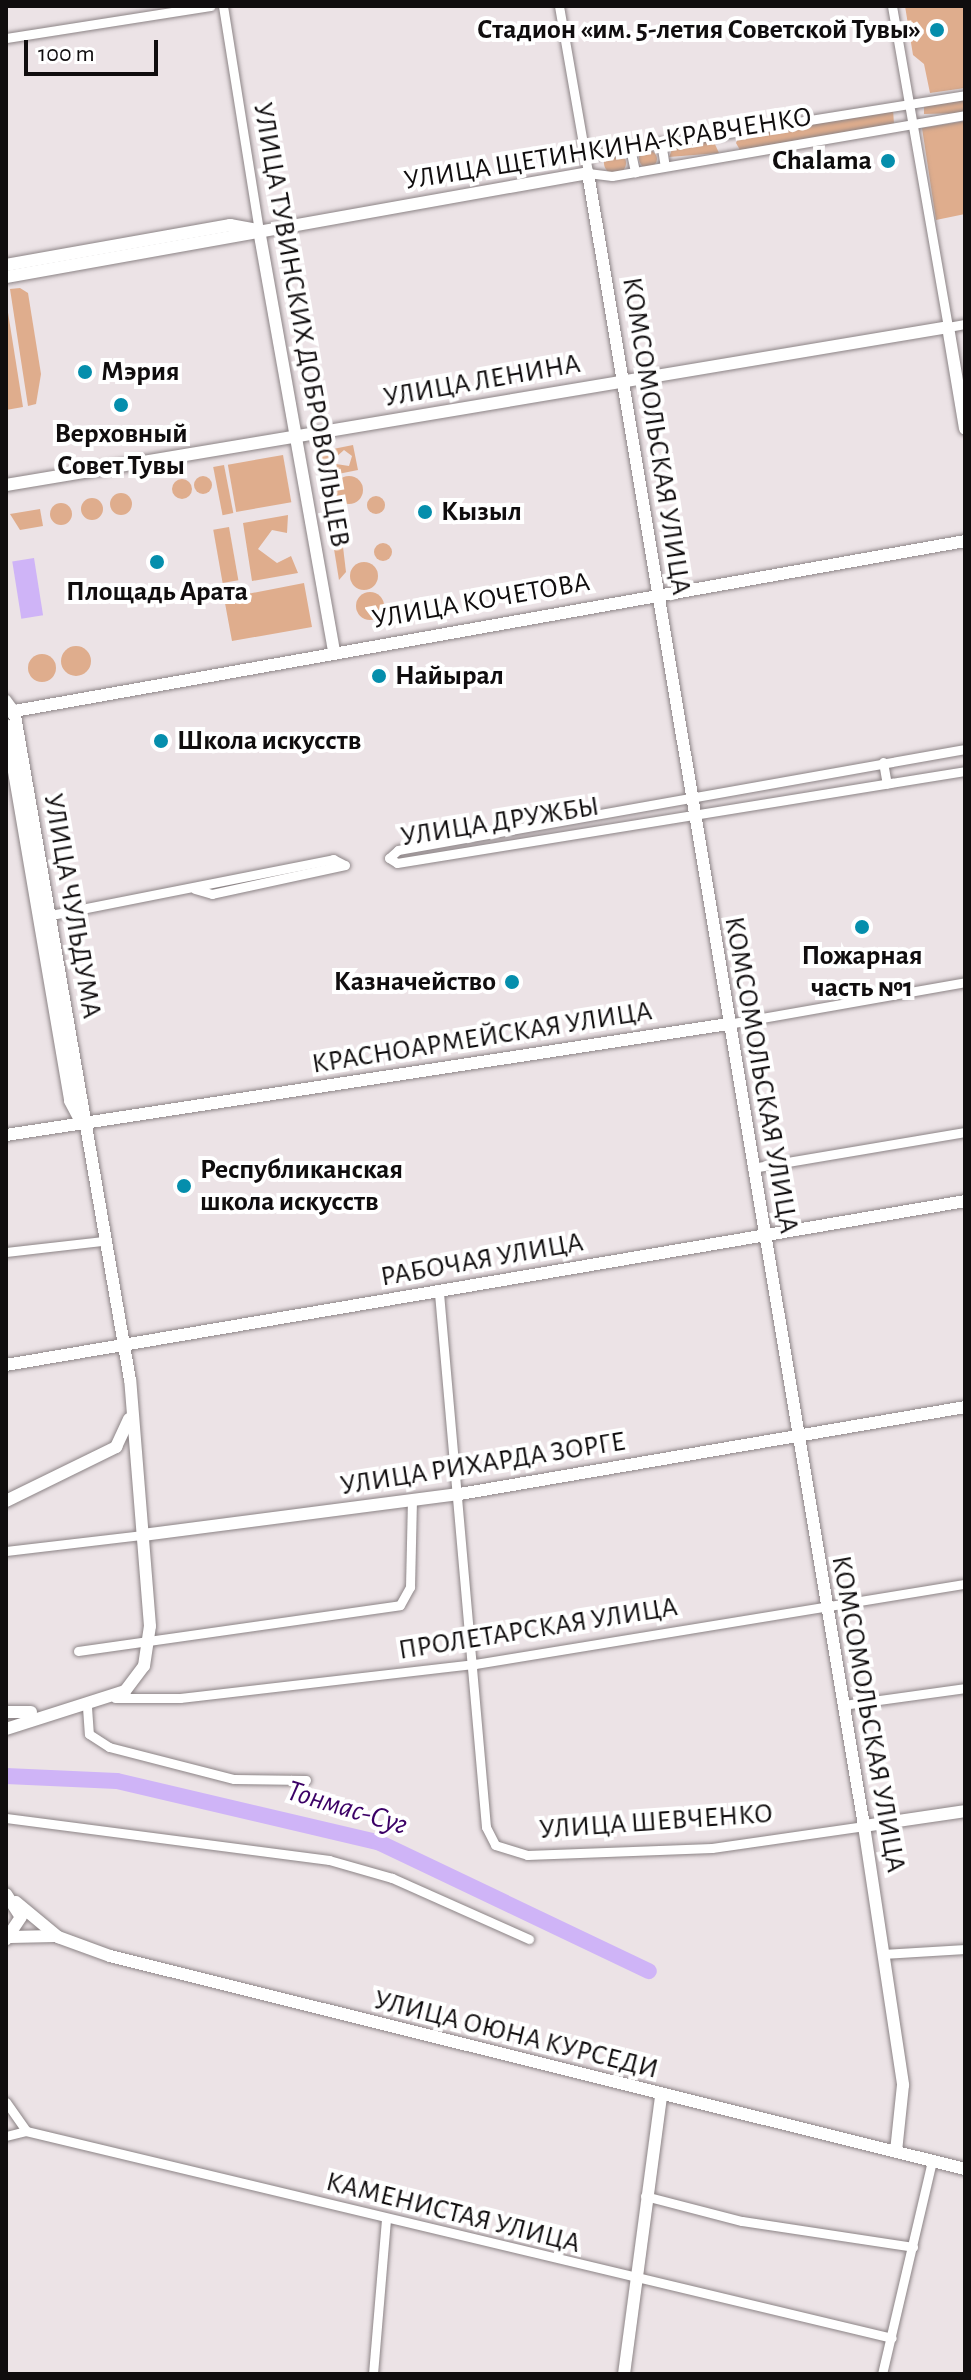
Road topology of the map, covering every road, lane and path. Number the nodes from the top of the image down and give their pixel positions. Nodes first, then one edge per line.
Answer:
1 (211, 6) edge
2 (223, 6) edge
3 (559, 6) edge
4 (892, 6) edge
5 (6, 38) edge
6 (965, 95) edge
7 (909, 105) junction
8 (965, 115) edge
9 (912, 123) junction
10 (727, 134) junction
11 (661, 142) junction
12 (630, 148) junction
13 (730, 155) junction
14 (585, 156) junction
15 (665, 166) junction
16 (635, 172) junction
17 (588, 173) junction
18 (259, 230) junction
19 (6, 265) edge
20 (6, 277) edge
21 (965, 324) edge
22 (948, 327) junction
23 (622, 382) junction
24 (965, 429) edge
25 (295, 437) junction
26 (6, 485) edge
27 (965, 541) edge
28 (657, 594) junction
29 (334, 651) junction
30 (9, 707) edge
31 (6, 725) edge
32 (965, 749) edge
33 (883, 762) junction
34 (965, 771) edge
35 (887, 784) junction
36 (690, 796) junction
37 (693, 817) junction
38 (477, 837) junction
39 (479, 849) junction
40 (195, 889) junction
41 (44, 916) junction
42 (965, 982) edge
43 (728, 1024) junction
44 (82, 1124) junction
45 (965, 1132) edge
46 (6, 1135) edge
47 (752, 1168) junction
48 (965, 1201) edge
49 (764, 1235) junction
50 (103, 1241) junction
51 (6, 1252) edge
52 (439, 1293) junction
53 (124, 1345) junction
54 (6, 1365) edge
55 (132, 1404) junction
56 (965, 1407) edge
57 (797, 1436) junction
58 (116, 1447) junction
59 (135, 1458) junction
60 (460, 1494) junction
61 (6, 1501) edge
62 (412, 1501) junction
63 (143, 1535) junction
64 (6, 1551) edge
65 (965, 1584) edge
66 (826, 1605) junction
67 (150, 1641) junction
68 (78, 1651) dead end
69 (475, 1664) junction
70 (965, 1688) edge
71 (115, 1698) junction
72 (843, 1705) junction
73 (87, 1707) junction
74 (6, 1712) edge
75 (52, 1712) junction
76 (6, 1729) edge
77 (306, 1780) dead end
78 (965, 1811) edge
79 (6, 1818) edge
80 (864, 1826) junction
81 (10, 1895) edge
82 (58, 1937) junction
83 (529, 1939) dead end
84 (8, 1940) edge
85 (965, 1949) edge
86 (883, 1954) junction
87 (661, 2097) junction
88 (6, 2102) edge
89 (26, 2131) junction
90 (6, 2136) edge
91 (896, 2152) junction
92 (932, 2161) junction
93 (965, 2169) edge
94 (645, 2196) junction
95 (386, 2219) junction
96 (913, 2247) junction
97 (635, 2279) junction
98 (892, 2338) junction
99 (373, 2374) edge
100 (624, 2374) edge
101 (882, 2374) edge

1 - 5 street
2 - 18 street, УЛИЦА ТУВИНСКИХ ДОБРОВОЛЬЦЕВ
3 - 14 street, КОМСОМОЛЬСКАЯ УЛИЦА
4 - 7 street
6 - 7 street, УЛИЦА ЩЕТИНКИНА-КРАВЧЕНКО
7 - 9 street
7 - 10 street, УЛИЦА ЩЕТИНКИНА-КРАВЧЕНКО
8 - 9 street, УЛИЦА ЩЕТИНКИНА-КРАВЧЕНКО
9 - 13 street, УЛИЦА ЩЕТИНКИНА-КРАВЧЕНКО
9 - 22 street
10 - 11 street, УЛИЦА ЩЕТИНКИНА-КРАВЧЕНКО
10 - 13 street
11 - 12 street, УЛИЦА ЩЕТИНКИНА-КРАВЧЕНКО
11 - 15 street
12 - 14 street, УЛИЦА ЩЕТИНКИНА-КРАВЧЕНКО
12 - 16 street
13 - 15 street, УЛИЦА ЩЕТИНКИНА-КРАВЧЕНКО
14 - 17 street, КОМСОМОЛЬСКАЯ УЛИЦА
15 - 16 street, УЛИЦА ЩЕТИНКИНА-КРАВЧЕНКО
16 - 17 street, УЛИЦА ЩЕТИНКИНА-КРАВЧЕНКО
17 - 18 street, УЛИЦА ЩЕТИНКИНА-КРАВЧЕНКО
17 - 23 street, КОМСОМОЛЬСКАЯ УЛИЦА
18 - 19 street, УЛИЦА ЩЕТИНКИНА-КРАВЧЕНКО
18 - 20 street, УЛИЦА ЩЕТИНКИНА-КРАВЧЕНКО
18 - 25 street, УЛИЦА ТУВИНСКИХ ДОБРОВОЛЬЦЕВ
21 - 22 street, УЛИЦА ЛЕНИНА
22 - 23 street, УЛИЦА ЛЕНИНА
22 - 24 street
23 - 25 street, УЛИЦА ЛЕНИНА
23 - 28 street, КОМСОМОЛЬСКАЯ УЛИЦА
25 - 26 street, УЛИЦА ЛЕНИНА
25 - 29 street, УЛИЦА ТУВИНСКИХ ДОБРОВОЛЬЦЕВ
27 - 28 street, УЛИЦА КОЧЕТОВА
28 - 29 street, УЛИЦА КОЧЕТОВА
28 - 36 street, КОМСОМОЛЬСКАЯ УЛИЦА
29 - 30 street, УЛИЦА КОЧЕТОВА
30 - 41 street, УЛИЦА ЧУЛЬДУМА
31 - 41 street, УЛИЦА ЧУЛЬДУМА
32 - 33 street, УЛИЦА ДРУЖБЫ
33 - 35 street
33 - 36 street, УЛИЦА ДРУЖБЫ
34 - 35 street, УЛИЦА ДРУЖБЫ
35 - 37 street, УЛИЦА ДРУЖБЫ
36 - 37 street, КОМСОМОЛЬСКАЯ УЛИЦА
36 - 38 street, УЛИЦА ДРУЖБЫ
37 - 39 street, УЛИЦА ДРУЖБЫ
37 - 43 street, КОМСОМОЛЬСКАЯ УЛИЦА
38 - 39 street
38 - 39 street, УЛИЦА ДРУЖБЫ
40 - 40 street
40 - 41 street
41 - 44 street, УЛИЦА ЧУЛЬДУМА
42 - 43 street, КРАСНОАРМЕЙСКАЯ УЛИЦА
43 - 44 street, КРАСНОАРМЕЙСКАЯ УЛИЦА
43 - 47 street, КОМСОМОЛЬСКАЯ УЛИЦА
44 - 46 street, КРАСНОАРМЕЙСКАЯ УЛИЦА
44 - 50 street, УЛИЦА ЧУЛЬДУМА
45 - 47 street
47 - 49 street, КОМСОМОЛЬСКАЯ УЛИЦА
48 - 49 street, РАБОЧАЯ УЛИЦА
49 - 52 street, РАБОЧАЯ УЛИЦА
49 - 57 street, КОМСОМОЛЬСКАЯ УЛИЦА
50 - 51 street
50 - 53 street, УЛИЦА ЧУЛЬДУМА
52 - 53 street, РАБОЧАЯ УЛИЦА
52 - 60 street
53 - 54 street, РАБОЧАЯ УЛИЦА
53 - 55 street, УЛИЦА ЧУЛЬДУМА
55 - 58 street, УЛИЦА ЧУЛЬДУМА
55 - 59 street, УЛИЦА ЧУЛЬДУМА
56 - 57 street, УЛИЦА РИХАРДА ЗОРГЕ
57 - 60 street, УЛИЦА РИХАРДА ЗОРГЕ
57 - 66 street, КОМСОМОЛЬСКАЯ УЛИЦА
58 - 59 street
58 - 61 street
59 - 63 street, УЛИЦА ЧУЛЬДУМА
60 - 62 street, УЛИЦА РИХАРДА ЗОРГЕ
60 - 69 street
62 - 63 street, УЛИЦА РИХАРДА ЗОРГЕ
62 - 67 street
63 - 64 street, УЛИЦА РИХАРДА ЗОРГЕ
63 - 67 street, УЛИЦА ЧУЛЬДУМА
65 - 66 street, ПРОЛЕТАРСКАЯ УЛИЦА
66 - 69 street, ПРОЛЕТАРСКАЯ УЛИЦА
66 - 72 street, КОМСОМОЛЬСКАЯ УЛИЦА
67 - 68 street
67 - 71 street, УЛИЦА ЧУЛЬДУМА
69 - 71 street, ПРОЛЕТАРСКАЯ УЛИЦА
69 - 80 street, УЛИЦА ШЕВЧЕНКО
70 - 72 street
71 - 73 street
72 - 80 street, КОМСОМОЛЬСКАЯ УЛИЦА
73 - 75 street
73 - 77 street
74 - 75 street
75 - 76 street
78 - 80 street, УЛИЦА ШЕВЧЕНКО
79 - 83 street
80 - 86 street, КОМСОМОЛЬСКАЯ УЛИЦА
81 - 82 street, УЛИЦА ОЮНА КУРСЕДИ
81 - 84 street
82 - 84 street, УЛИЦА ОЮНА КУРСЕДИ
82 - 87 street, УЛИЦА ОЮНА КУРСЕДИ
85 - 86 street
86 - 91 street, КОМСОМОЛЬСКАЯ УЛИЦА
87 - 91 street, УЛИЦА ОЮНА КУРСЕДИ
87 - 94 street
88 - 89 street
89 - 90 street, КАМЕНИСТАЯ УЛИЦА
89 - 95 street, КАМЕНИСТАЯ УЛИЦА
91 - 92 street, УЛИЦА ОЮНА КУРСЕДИ
92 - 93 street, УЛИЦА ОЮНА КУРСЕДИ
92 - 96 street
94 - 96 street
94 - 97 street
95 - 97 street, КАМЕНИСТАЯ УЛИЦА
95 - 99 street
96 - 98 street
97 - 98 street, КАМЕНИСТАЯ УЛИЦА
97 - 100 street
98 - 101 street

